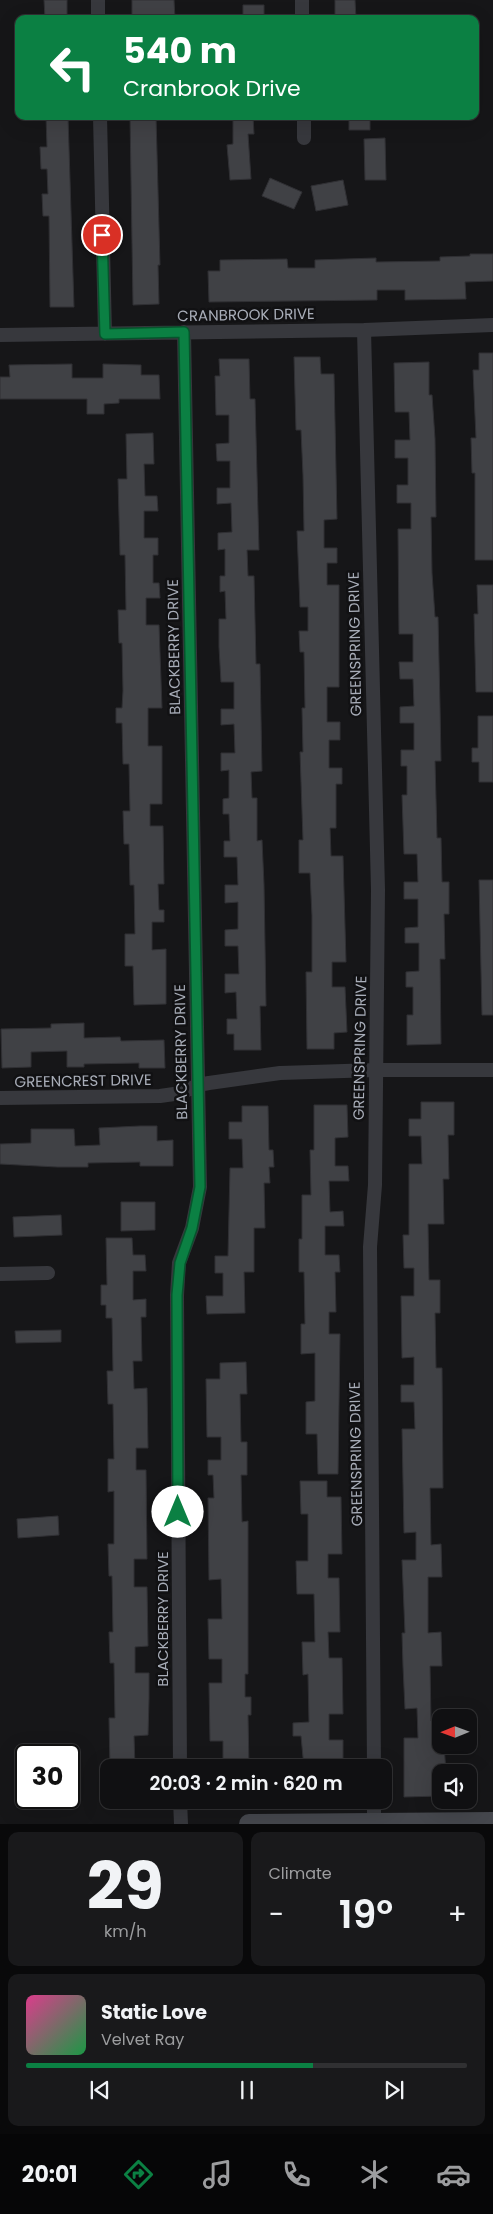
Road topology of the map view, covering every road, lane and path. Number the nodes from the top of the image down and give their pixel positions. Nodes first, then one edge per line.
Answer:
1 (98, 0) edge
2 (302, 0) edge
3 (98, 15) edge
4 (302, 15) edge
5 (100, 120) edge
6 (304, 120) edge
7 (304, 138) dead end
8 (493, 325) edge
9 (364, 330) junction
10 (184, 332) junction
11 (105, 334) junction
12 (0, 335) edge
13 (376, 1070) junction
14 (493, 1070) edge
15 (198, 1085) junction
16 (0, 1098) edge
17 (0, 1274) edge
18 (48, 1274) dead end
19 (180, 1759) edge
20 (374, 1759) edge
21 (180, 1809) edge
22 (374, 1809) edge
23 (493, 1822) edge
24 (180, 1824) edge
25 (249, 1824) edge
26 (374, 1824) edge

1 - 3 street
2 - 4 street
5 - 11 street
6 - 7 street
8 - 9 street, CRANBROOK DRIVE
9 - 10 street, CRANBROOK DRIVE
9 - 13 street, GREENSPRING DRIVE
10 - 11 street, CRANBROOK DRIVE
10 - 15 street, BLACKBERRY DRIVE
11 - 12 street, CRANBROOK DRIVE
13 - 14 street, GREENCREST DRIVE
13 - 15 street, GREENCREST DRIVE
13 - 20 street, GREENSPRING DRIVE
15 - 16 street, GREENCREST DRIVE
15 - 19 street, BLACKBERRY DRIVE
17 - 18 street
21 - 24 street
22 - 26 street
23 - 26 street
25 - 26 street

